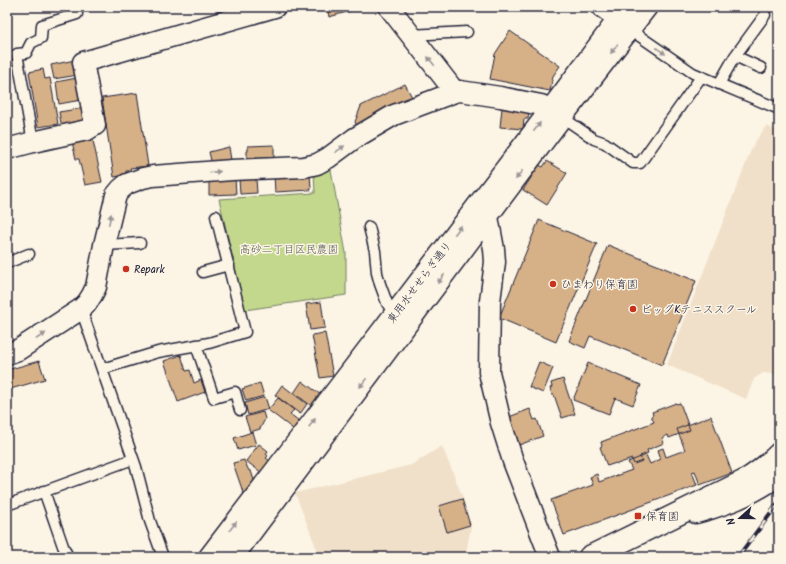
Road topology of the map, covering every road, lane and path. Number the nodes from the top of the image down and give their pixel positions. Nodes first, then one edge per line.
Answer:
1 (275, 7) edge
2 (388, 7) edge
3 (602, 7) edge
4 (647, 7) edge
5 (76, 14) dead end
6 (765, 15) dead end
7 (625, 18) edge
8 (466, 32) dead end
9 (410, 35) junction
10 (735, 56) junction
11 (761, 68) dead end
12 (701, 77) junction
13 (719, 84) junction
14 (455, 92) junction
15 (779, 108) edge
16 (556, 113) junction
17 (33, 142) junction
18 (7, 148) edge
19 (216, 216) dead end
20 (488, 217) junction
21 (369, 227) dead end
22 (140, 243) dead end
23 (104, 245) junction
24 (29, 254) dead end
25 (7, 263) edge
26 (228, 265) junction
27 (203, 272) dead end
28 (81, 309) junction
29 (394, 314) junction
30 (196, 346) junction
31 (7, 354) edge
32 (102, 369) junction
33 (240, 410) dead end
34 (779, 454) edge
35 (133, 459) junction
36 (779, 475) edge
37 (44, 491) junction
38 (7, 505) edge
39 (662, 522) junction
40 (68, 557) edge
41 (163, 557) edge
42 (209, 557) edge
43 (233, 557) edge
44 (550, 557) edge
45 (590, 557) edge

1 - 17 street
2 - 9 street
3 - 7 street
4 - 7 street
5 - 17 lane
6 - 10 lane
7 -> 12 lane
7 - 16 street
8 - 9 lane
14 -> 9 street
10 - 11 lane
10 - 13 lane
12 - 13 lane
12 - 16 lane
13 - 15 lane
14 - 16 street
23 -> 14 street
16 -> 20 street
29 -> 16 street, 東用水せせらぎ通り
17 - 18 street
19 - 26 lane
20 -> 43 street
20 - 44 street
21 - 29 lane
22 - 23 lane
23 - 28 street
24 - 25 lane
26 - 27 lane
26 - 30 lane
31 -> 28 street
28 - 32 lane
42 -> 29 street, 東用水せせらぎ通り
30 - 32 lane
30 - 33 lane
32 - 35 lane
34 - 39 street
35 - 37 lane
35 - 41 lane
36 - 39 street
37 - 38 lane
37 - 40 lane
39 - 45 street

